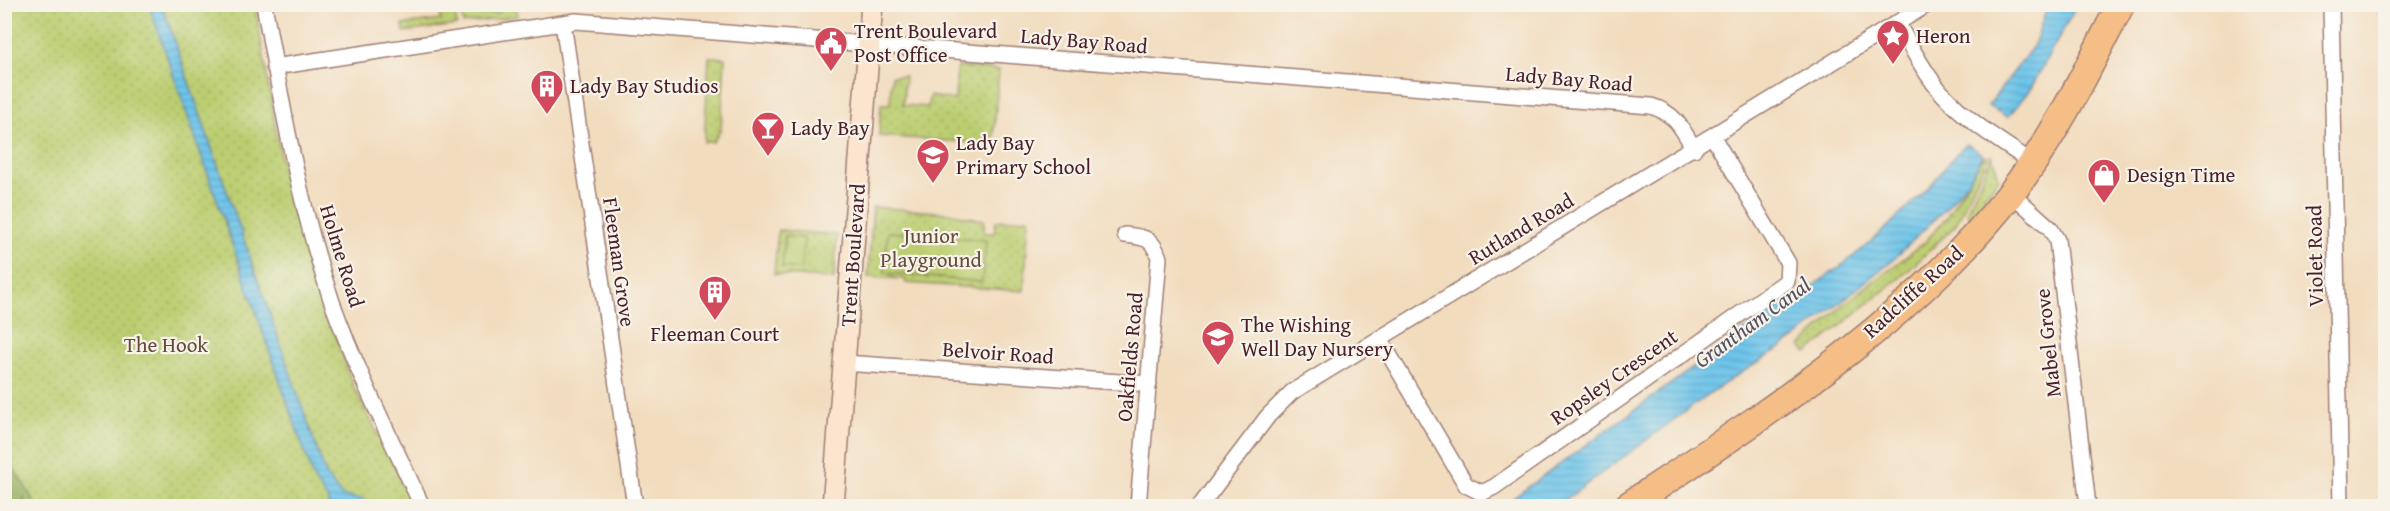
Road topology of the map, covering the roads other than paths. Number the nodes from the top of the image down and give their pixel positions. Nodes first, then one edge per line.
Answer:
1 (264, 4) edge
2 (872, 4) edge
3 (1928, 4) edge
4 (2121, 4) edge
5 (2331, 4) edge
6 (563, 23) junction
7 (1898, 25) junction
8 (869, 45) junction
9 (274, 68) junction
10 (1713, 137) junction
11 (1694, 148) junction
12 (2033, 163) junction
13 (2011, 193) junction
14 (1125, 235) dead end
15 (1380, 339) junction
16 (844, 363) junction
17 (1149, 384) junction
18 (422, 507) edge
19 (634, 507) edge
20 (833, 507) edge
21 (1138, 507) edge
22 (1200, 507) edge
23 (1628, 507) edge
24 (2088, 507) edge
25 (2341, 507) edge

1 - 9 street, Holme Road
2 - 8 street, Trent Boulevard
3 - 7 street, Rutland Road
4 - 12 highway, Radcliffe Road
5 - 25 street, Violet Road
6 - 8 street, Lady Bay Road
6 - 9 street, Lady Bay Road
6 - 19 street, Fleeman Grove
7 - 10 street, Rutland Road
7 - 12 street
8 - 11 street, Lady Bay Road
8 - 16 street, Trent Boulevard
9 - 18 street, Holme Road
10 - 11 street, Rutland Road
10 - 15 street, Ropsley Crescent
11 - 15 street, Rutland Road
12 - 13 highway, Radcliffe Road
13 - 23 highway, Radcliffe Road
13 - 24 street, Mabel Grove
14 - 17 street, Oakfields Road
15 - 22 street, Rutland Road
16 - 17 street, Belvoir Road
16 - 20 street, Trent Boulevard
17 - 21 street, Oakfields Road

